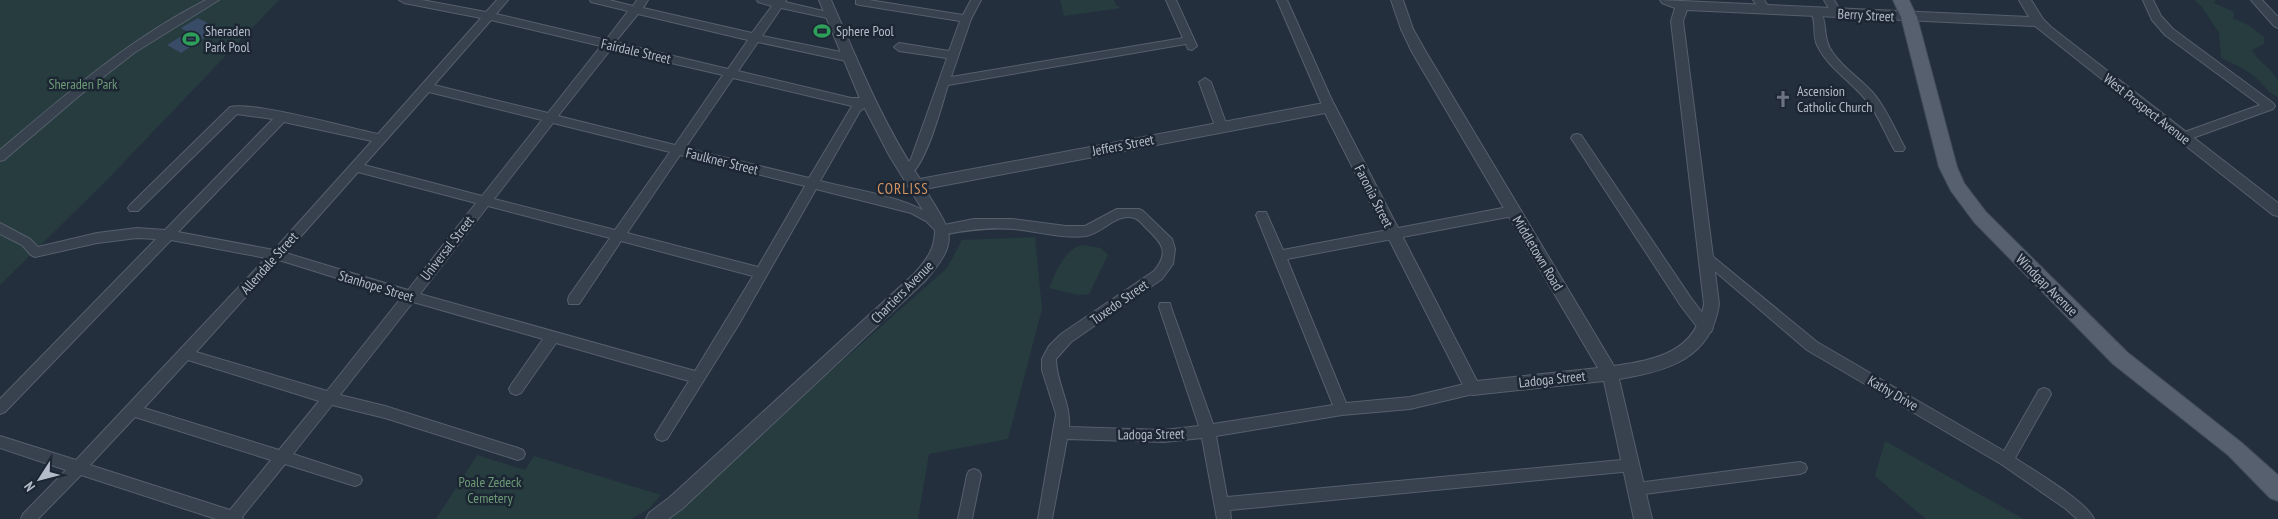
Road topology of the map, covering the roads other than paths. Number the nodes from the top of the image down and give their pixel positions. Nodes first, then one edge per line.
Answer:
1 (214, 0) edge
2 (404, 0) edge
3 (503, 0) edge
4 (594, 0) edge
5 (762, 0) edge
6 (825, 0) edge
7 (976, 0) edge
8 (1171, 0) edge
9 (1282, 0) edge
10 (1397, 0) edge
11 (1666, 0) edge
12 (1829, 0) edge
13 (1901, 0) edge
14 (2025, 0) edge
15 (2148, 0) edge
16 (2256, 0) edge
17 (779, 2) edge
18 (860, 2) dead end
19 (1706, 3) edge
20 (639, 5) edge
21 (1761, 5) edge
22 (1682, 6) junction
23 (1816, 12) junction
24 (1837, 13) junction
25 (489, 16) junction
26 (832, 16) junction
27 (1908, 17) junction
28 (966, 19) junction
29 (2038, 22) junction
30 (2278, 24) edge
31 (755, 38) junction
32 (608, 44) junction
33 (899, 47) dead end
34 (954, 55) junction
35 (850, 58) junction
36 (731, 72) junction
37 (945, 82) junction
38 (1205, 82) dead end
39 (426, 87) junction
40 (868, 101) junction
41 (1330, 107) junction
42 (282, 117) junction
43 (552, 117) junction
44 (1222, 126) junction
45 (2183, 137) junction
46 (1577, 138) dead end
47 (380, 139) junction
48 (1899, 148) dead end
49 (678, 150) junction
50 (0, 158) edge
51 (355, 167) junction
52 (907, 172) junction
53 (813, 183) junction
54 (916, 185) junction
55 (486, 200) junction
56 (134, 208) dead end
57 (1513, 211) junction
58 (2278, 211) edge
59 (1262, 215) dead end
60 (0, 228) edge
61 (942, 230) junction
62 (170, 235) junction
63 (1394, 235) junction
64 (618, 236) junction
65 (276, 256) junction
66 (1279, 256) junction
67 (1707, 258) junction
68 (760, 273) junction
69 (410, 296) junction
70 (574, 300) dead end
71 (1165, 307) dead end
72 (1706, 328) junction
73 (553, 336) junction
74 (186, 354) junction
75 (1610, 373) junction
76 (698, 378) junction
77 (1473, 388) junction
78 (516, 390) dead end
79 (2044, 394) dead end
80 (329, 398) junction
81 (0, 408) edge
82 (1342, 409) junction
83 (134, 411) junction
84 (1208, 431) junction
85 (1062, 433) junction
86 (662, 435) dead end
87 (0, 442) edge
88 (518, 454) dead end
89 (282, 457) junction
90 (2006, 460) junction
91 (1632, 465) junction
92 (80, 467) junction
93 (1800, 468) dead end
94 (974, 475) dead end
95 (355, 480) dead end
96 (1637, 489) junction
97 (2278, 491) edge
98 (1222, 504) junction
99 (28, 519) edge
100 (234, 519) edge
101 (655, 519) edge
102 (965, 519) edge
103 (1045, 519) edge
104 (1224, 519) edge
105 (1643, 519) edge
106 (2087, 519) edge

1 - 50 street
2 - 25 street, Fairdale Street
3 - 25 street, Allendale Street
4 - 20 street
5 - 17 street
6 - 26 street
7 - 28 street
8 - 37 street
9 - 41 street, Faronia Street
10 - 57 street, Middletown Road
11 - 22 street, Berry Street
12 - 24 street
13 - 27 main road, Windgap Avenue
14 - 29 street, West Prospect Avenue
15 - 45 street
16 - 30 street
17 - 26 street
17 - 31 street
18 - 28 street
19 - 21 street, Berry Street
19 - 22 street, Berry Street
20 - 31 street
20 - 32 street, Universal Street
21 - 23 street, Berry Street
22 - 67 street
23 - 24 street, Berry Street
23 - 48 street
24 - 27 street, Berry Street
25 - 32 street, Fairdale Street
25 - 39 street, Allendale Street
26 - 35 street
27 - 29 street, Berry Street
27 - 97 main road, Windgap Avenue
28 - 34 street
29 - 45 street, West Prospect Avenue
31 - 35 street
31 - 36 street
32 - 36 street, Fairdale Street
32 - 43 street, Universal Street
33 - 34 street
34 - 37 street
35 - 40 street
36 - 40 street, Fairdale Street
36 - 49 street
37 - 52 street
38 - 44 street
39 - 43 street, Faulkner Street
39 - 47 street, Allendale Street
40 - 52 street
40 - 53 street
41 - 44 street, Jeffers Street
41 - 63 street, Faronia Street
42 - 47 street
42 - 56 street
42 - 62 street
43 - 49 street, Faulkner Street
43 - 55 street, Universal Street
44 - 54 street, Jeffers Street
45 - 58 street, West Prospect Avenue
46 - 72 street
47 - 51 street, Allendale Street
49 - 53 street, Faulkner Street
49 - 64 street
51 - 55 street
51 - 65 street, Allendale Street
52 - 54 street
53 - 61 street, Faulkner Street
53 - 68 street
54 - 61 street
55 - 64 street
55 - 69 street, Universal Street
57 - 63 street
57 - 75 street, Middletown Road
59 - 66 street
60 - 62 street, Stanhope Street
61 - 85 street, Tuxedo Street
61 - 101 street, Chartiers Avenue
62 - 65 street, Stanhope Street
62 - 81 street
63 - 66 street
63 - 77 street, Faronia Street
64 - 68 street
64 - 70 street
65 - 69 street, Stanhope Street
65 - 74 street, Allendale Street
66 - 82 street
67 - 72 street
67 - 90 street, Kathy Drive
68 - 76 street
69 - 73 street, Stanhope Street
69 - 80 street, Universal Street
71 - 84 street
72 - 75 street, Ladoga Street
73 - 76 street, Stanhope Street
73 - 78 street
74 - 80 street
74 - 83 street, Allendale Street
75 - 77 street, Ladoga Street
75 - 91 street, Middletown Road
76 - 86 street
77 - 82 street, Ladoga Street
79 - 90 street
80 - 88 street
80 - 89 street, Universal Street
82 - 84 street, Ladoga Street
83 - 89 street
83 - 92 street, Allendale Street
84 - 85 street, Ladoga Street
84 - 98 street
85 - 103 street, Tuxedo Street
87 - 92 street
89 - 95 street
89 - 100 street, Universal Street
90 - 106 street, Kathy Drive
91 - 96 street, Middletown Road
91 - 98 street
92 - 99 street, Allendale Street
92 - 100 street
93 - 96 street
94 - 102 street
96 - 105 street, Middletown Road
98 - 104 street

